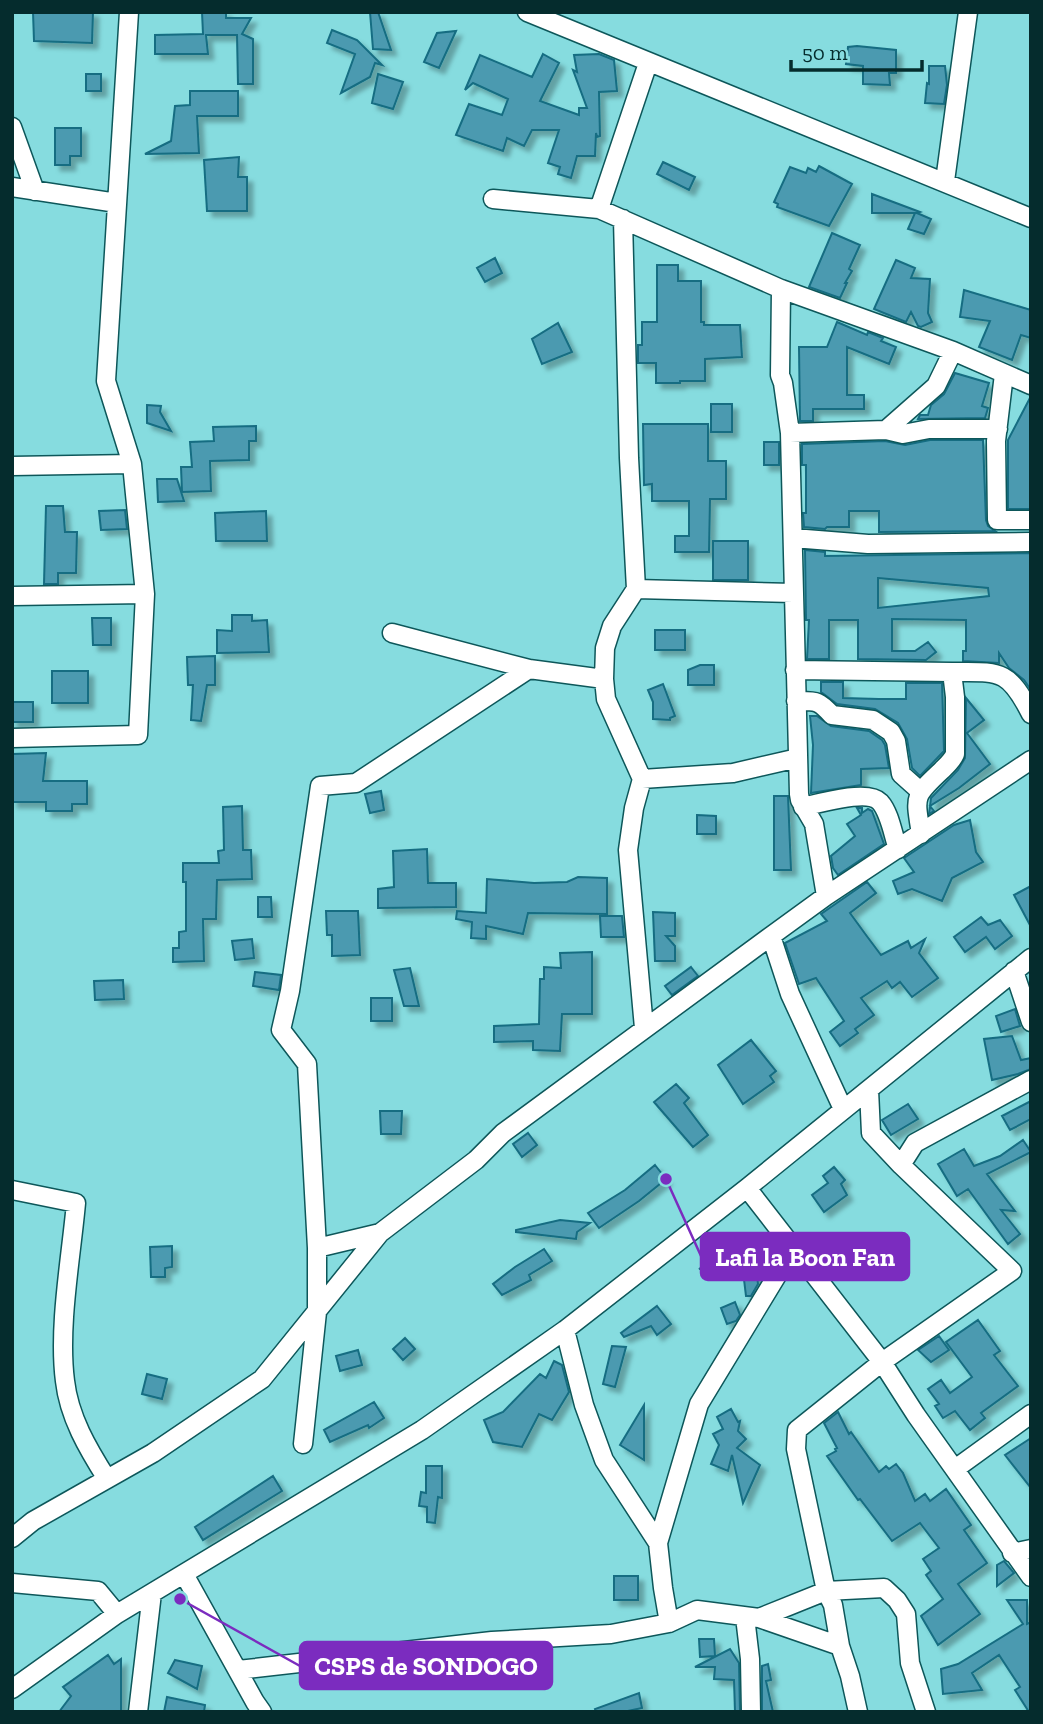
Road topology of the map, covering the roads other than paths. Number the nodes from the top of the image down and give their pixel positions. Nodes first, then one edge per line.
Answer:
1 (129, 12) edge
2 (527, 12) edge
3 (968, 12) edge
4 (648, 63) junction
5 (12, 127) edge
6 (944, 181) junction
7 (12, 187) edge
8 (35, 191) junction
9 (493, 199) dead end
10 (117, 203) junction
11 (599, 209) junction
12 (1031, 218) edge
13 (623, 219) junction
14 (781, 289) junction
15 (953, 351) junction
16 (1004, 374) junction
17 (1031, 385) edge
18 (998, 429) junction
19 (886, 430) junction
20 (790, 433) junction
21 (132, 464) junction
22 (12, 466) edge
23 (997, 520) junction
24 (1031, 520) edge
25 (793, 538) junction
26 (998, 542) junction
27 (1031, 542) edge
28 (636, 589) junction
29 (793, 593) junction
30 (145, 594) junction
31 (12, 596) edge
32 (392, 633) dead end
33 (528, 669) junction
34 (795, 670) junction
35 (952, 671) junction
36 (604, 678) junction
37 (796, 701) junction
38 (1031, 714) edge
39 (12, 738) edge
40 (798, 758) junction
41 (1031, 760) edge
42 (642, 779) junction
43 (920, 791) junction
44 (803, 807) junction
45 (921, 834) junction
46 (898, 849) junction
47 (826, 896) junction
48 (771, 936) junction
49 (1031, 958) edge
50 (1014, 971) junction
51 (1031, 1022) edge
52 (644, 1028) junction
53 (1031, 1080) edge
54 (869, 1090) junction
55 (844, 1110) junction
56 (901, 1165) junction
57 (747, 1188) junction
58 (12, 1190) edge
59 (380, 1233) junction
60 (317, 1248) junction
61 (793, 1249) junction
62 (317, 1312) junction
63 (565, 1330) junction
64 (882, 1362) junction
65 (1031, 1415) edge
66 (303, 1444) dead end
67 (955, 1469) junction
68 (107, 1479) junction
69 (12, 1538) edge
70 (658, 1543) junction
71 (1031, 1549) edge
72 (1012, 1553) junction
73 (184, 1574) junction
74 (1031, 1577) edge
75 (12, 1583) edge
76 (826, 1591) junction
77 (152, 1593) junction
78 (117, 1614) junction
79 (752, 1618) junction
80 (669, 1623) junction
81 (840, 1646) junction
82 (238, 1670) junction
83 (12, 1689) edge
84 (138, 1712) edge
85 (262, 1712) edge
86 (751, 1712) edge
87 (858, 1712) edge
88 (926, 1712) edge

1 - 10 street
2 - 4 street
3 - 6 street
4 - 6 street
4 - 11 street
5 - 8 street
6 - 12 street
7 - 8 street
8 - 10 street
9 - 11 street
10 - 21 street
11 - 13 street
13 - 14 street
13 - 28 street
14 - 15 street
14 - 20 street
15 - 16 street
15 - 19 street
16 - 17 street
16 - 18 street
18 - 19 street
18 - 23 street
19 - 20 street
20 - 25 street
21 - 22 street
21 - 30 street
23 - 24 street
23 - 26 street
25 - 26 street
25 - 29 street
26 - 27 street
28 - 29 street
28 - 36 street
29 - 34 street
30 - 31 street
30 - 39 street
32 - 33 street
33 - 36 street
33 - 60 street
34 - 35 street
34 - 37 street
35 - 38 street
35 - 43 street
36 - 42 street
37 - 40 street
37 - 43 street
40 - 42 street
40 - 44 street
41 - 45 street
42 - 52 street
43 - 45 street
44 - 46 street
44 - 47 street
45 - 46 street
46 - 47 street
47 - 48 street
48 - 52 street
48 - 55 street
49 - 50 street
50 - 51 street
50 - 54 street
52 - 59 street
53 - 56 street
54 - 55 street
54 - 56 street
55 - 57 street
56 - 64 street
57 - 61 street
57 - 63 street
58 - 68 street
59 - 60 street
59 - 62 street
60 - 62 street
61 - 64 street
61 - 70 street
62 - 66 street
62 - 68 street
63 - 70 street
63 - 73 street
64 - 67 street
64 - 76 street
65 - 67 street
67 - 72 street
68 - 69 street
70 - 80 street
71 - 72 street
72 - 74 street
73 - 77 street
73 - 82 street
75 - 78 street
76 - 79 street
76 - 81 street
76 - 88 street
77 - 78 street
77 - 84 street
78 - 83 street
79 - 80 street
79 - 81 street
79 - 86 street
80 - 82 street
81 - 87 street
82 - 85 street

